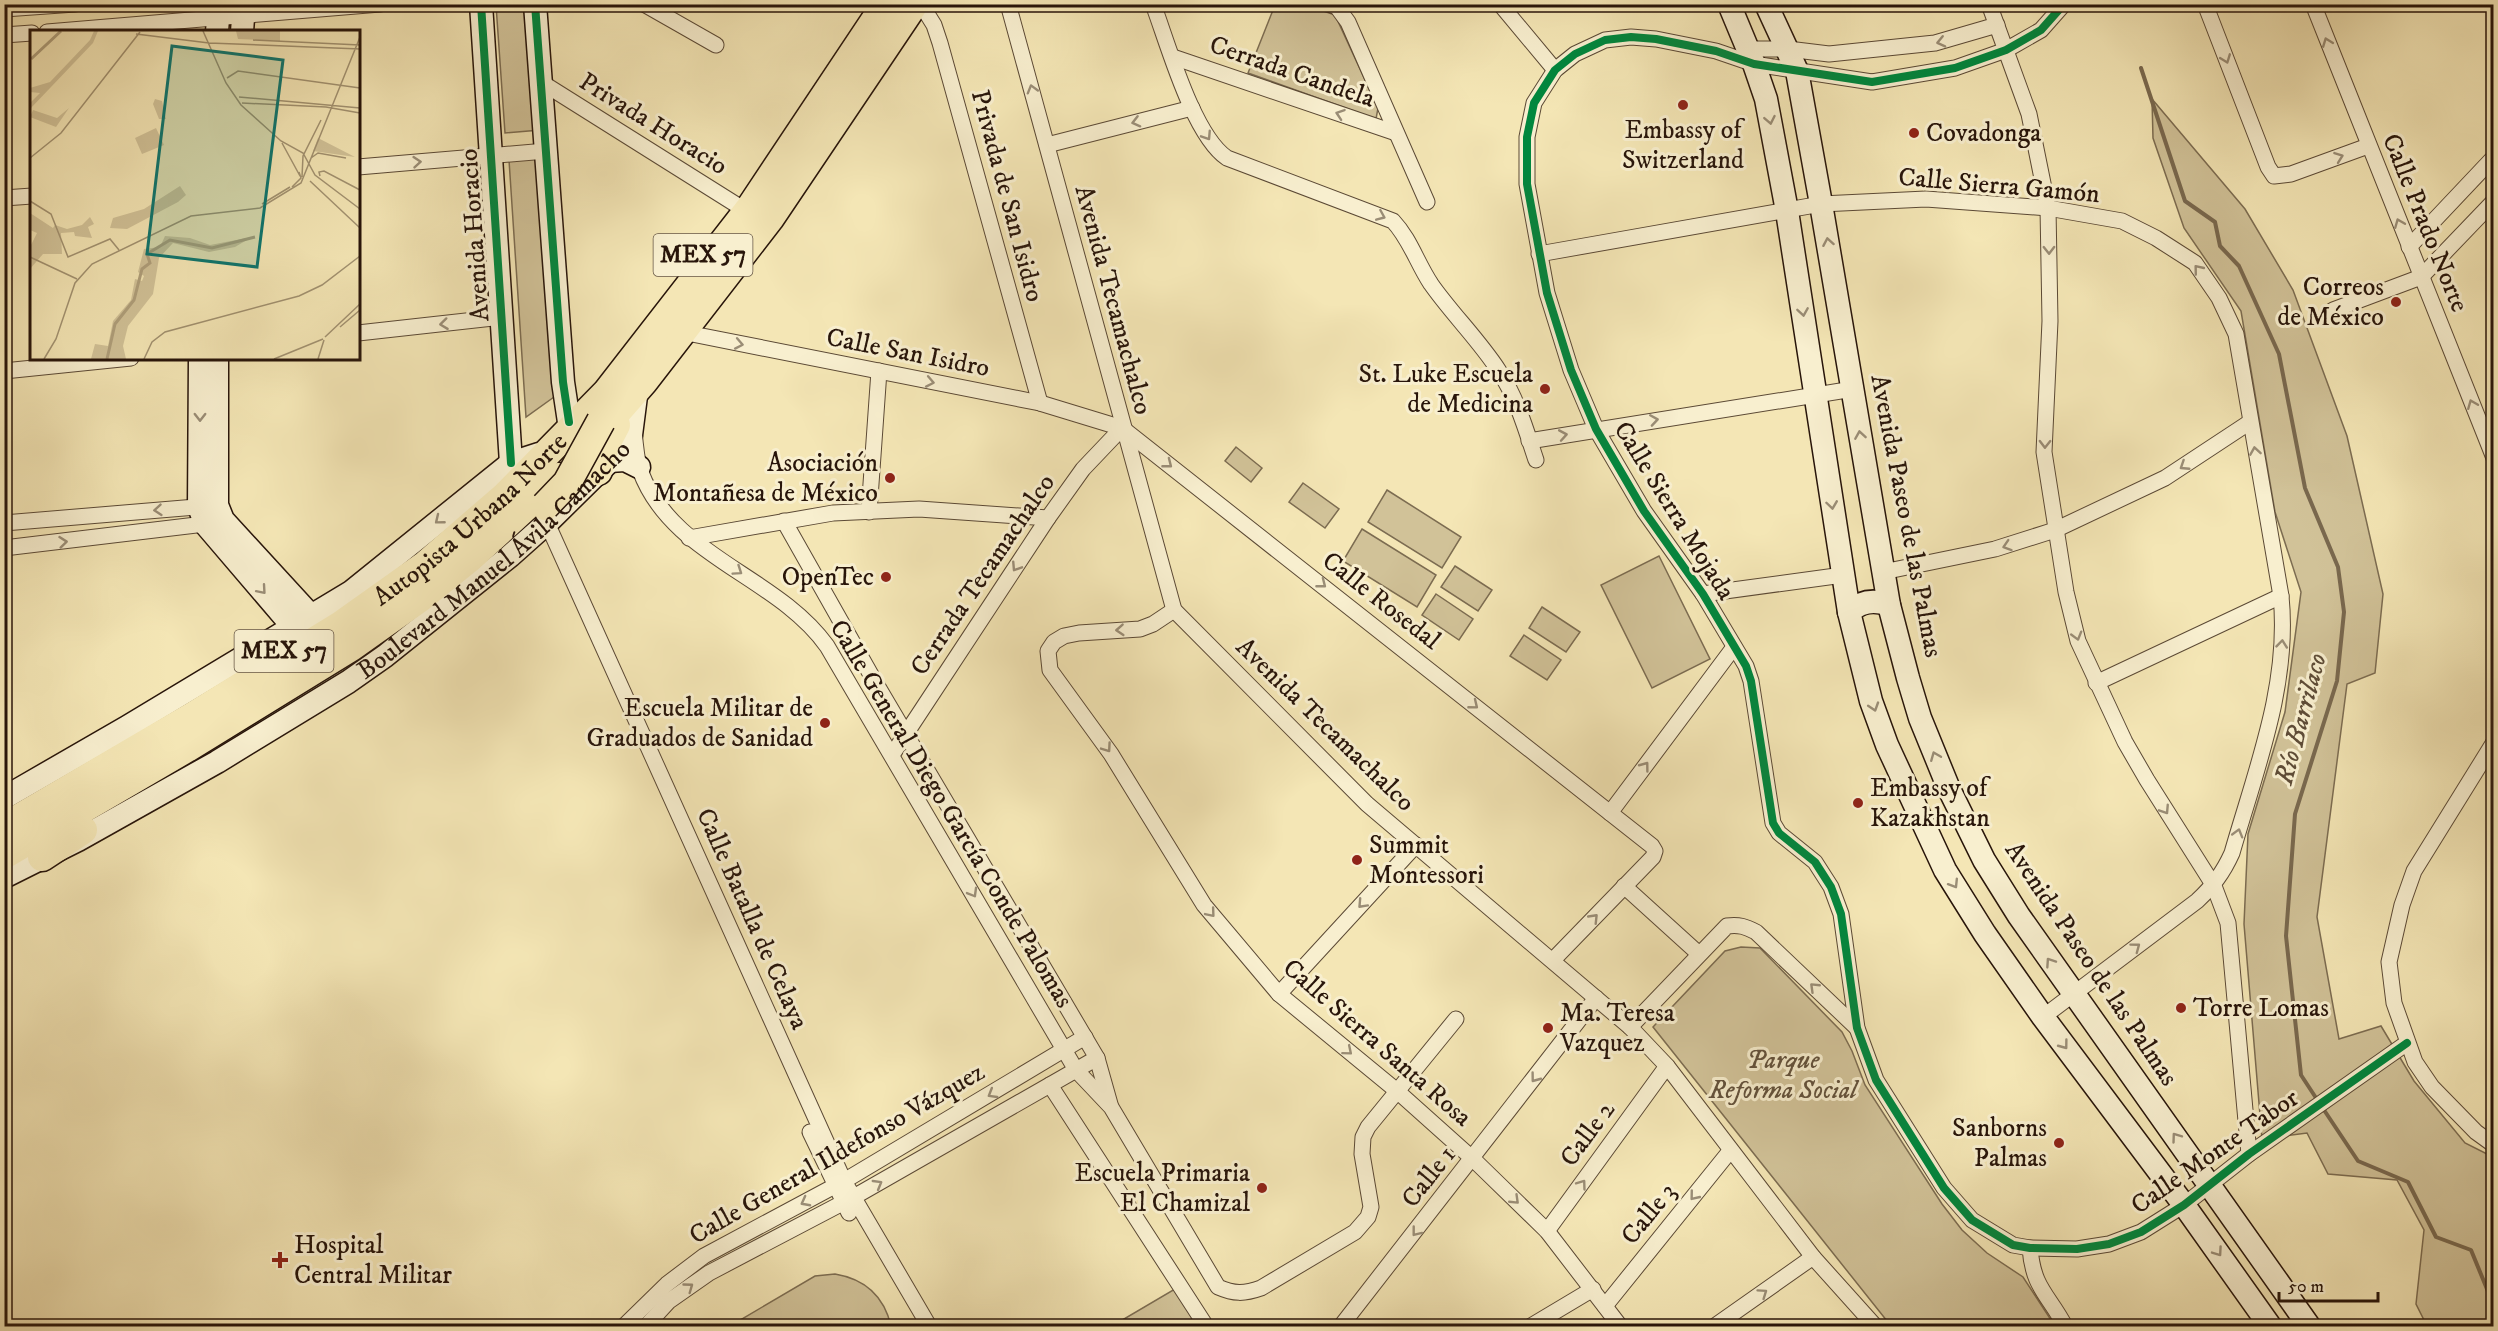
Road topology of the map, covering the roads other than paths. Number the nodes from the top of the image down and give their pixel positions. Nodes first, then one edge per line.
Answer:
1 (75, 4) edge
2 (380, 4) edge
3 (481, 4) edge
4 (534, 4) edge
5 (644, 4) edge
6 (877, 4) edge
7 (886, 4) edge
8 (906, 4) edge
9 (914, 4) edge
10 (921, 4) edge
11 (1008, 4) edge
12 (1153, 4) edge
13 (1329, 4) edge
14 (1500, 4) edge
15 (1719, 4) edge
16 (1729, 4) edge
17 (1766, 4) edge
18 (1989, 4) edge
19 (2064, 4) edge
20 (2205, 4) edge
21 (2313, 4) edge
22 (4, 9) edge
23 (243, 17) edge
24 (218, 18) edge
25 (1997, 25) junction
26 (71, 30) edge
27 (30, 33) edge
28 (4, 35) edge
29 (716, 45) dead end
30 (1749, 49) junction
31 (1788, 49) junction
32 (2006, 50) junction
33 (1173, 57) junction
34 (1555, 70) junction
35 (1797, 71) junction
36 (541, 82) junction
37 (1192, 108) junction
38 (1396, 133) junction
39 (1047, 145) junction
40 (2368, 146) junction
41 (546, 151) junction
42 (492, 156) junction
43 (2493, 157) edge
44 (360, 167) edge
45 (30, 196) edge
46 (4, 198) edge
47 (2493, 201) edge
48 (1427, 202) dead end
49 (1821, 204) junction
50 (740, 207) junction
51 (2048, 208) junction
52 (1787, 211) junction
53 (2409, 247) junction
54 (1539, 254) junction
55 (2421, 277) junction
56 (2333, 310) dead end
57 (502, 317) junction
58 (682, 332) junction
59 (360, 333) edge
60 (111, 360) edge
61 (200, 360) edge
62 (217, 360) edge
63 (4, 371) edge
64 (879, 371) junction
65 (640, 389) junction
66 (1853, 389) junction
67 (1816, 394) junction
68 (1040, 403) junction
69 (601, 421) junction
70 (569, 422) junction
71 (2250, 422) junction
72 (633, 425) junction
73 (1122, 428) junction
74 (1596, 429) junction
75 (1529, 441) junction
76 (539, 454) junction
77 (2493, 458) edge
78 (1536, 460) dead end
79 (511, 463) junction
80 (603, 466) junction
81 (639, 467) junction
82 (869, 512) junction
83 (211, 514) junction
84 (1048, 518) junction
85 (784, 521) junction
86 (4, 523) edge
87 (543, 527) junction
88 (2055, 530) junction
89 (689, 538) junction
90 (1878, 547) junction
91 (4, 548) edge
92 (1841, 564) junction
93 (1883, 572) junction
94 (1703, 594) junction
95 (2281, 596) junction
96 (1889, 605) junction
97 (1174, 610) junction
98 (1849, 612) junction
99 (303, 622) junction
100 (1734, 647) junction
101 (875, 682) junction
102 (2096, 683) junction
103 (855, 693) junction
104 (906, 734) junction
105 (2493, 742) edge
106 (892, 755) junction
107 (4, 798) edge
108 (1610, 813) junction
109 (4, 815) edge
110 (4, 826) edge
111 (1416, 845) junction
112 (4, 846) edge
113 (4, 855) edge
114 (42, 857) junction
115 (4, 877) edge
116 (1624, 886) junction
117 (2214, 886) junction
118 (1700, 954) junction
119 (1553, 960) junction
120 (1279, 994) junction
121 (2073, 995) junction
122 (1596, 998) junction
123 (2043, 1017) junction
124 (1456, 1019) dead end
125 (1630, 1027) junction
126 (1857, 1028) junction
127 (1085, 1037) junction
128 (2407, 1043) junction
129 (1064, 1051) junction
130 (1097, 1058) junction
131 (1667, 1066) junction
132 (1076, 1070) junction
133 (1050, 1085) junction
134 (1397, 1091) junction
135 (1111, 1107) junction
136 (2493, 1145) edge
137 (1730, 1151) junction
138 (2249, 1154) junction
139 (1473, 1159) junction
140 (839, 1184) junction
141 (2211, 1185) junction
142 (848, 1200) junction
143 (2184, 1204) junction
144 (1547, 1231) junction
145 (2030, 1248) junction
146 (1814, 1257) junction
147 (1593, 1289) junction
148 (1605, 1306) junction
149 (624, 1326) edge
150 (646, 1326) edge
151 (917, 1326) edge
152 (929, 1326) edge
153 (1206, 1326) edge
154 (1341, 1326) edge
155 (1531, 1326) edge
156 (1620, 1326) edge
157 (1715, 1326) edge
158 (1875, 1326) edge
159 (2065, 1326) edge
160 (2270, 1326) edge
161 (2309, 1326) edge

1 - 22 street
2 - 23 street
3 - 42 main road, Avenida Horacio
4 - 36 main road
5 - 29 street
6 - 50 highway, Boulevard Manuel Ávila Camacho / MEX 57
7 - 110 highway, Autopista Urbana Norte
8 - 69 highway, Autopista Urbana Norte
9 - 58 highway, Boulevard Manuel Ávila Camacho / MEX 57
10 - 68 street, Privada de San Isidro
39 -> 11 street, Avenida Tecamachalco
12 - 33 street
13 - 38 street
14 - 34 street
15 - 30 main road
16 - 30 main road
17 - 31 main road, Avenida Paseo de las Palmas
18 - 25 street
19 - 32 street, Calle Sierra Mojada
20 -> 40 street
40 -> 21 street, Calle Prado Norte
23 - 24 street
24 - 26 street
25 -> 31 street, Calle Sierra Mojada
25 - 32 street
27 - 28 street
30 - 31 street, Calle Sierra Mojada
30 - 34 street, Calle Sierra Mojada
30 - 35 street, Calle Sierra Mojada
30 -> 52 main road
31 - 35 main road, Avenida Paseo de las Palmas
32 - 35 street, Calle Sierra Mojada
32 - 51 street
33 - 37 street
38 -> 33 street, Cerrada Candela
34 - 54 street, Calle Sierra Mojada
35 - 49 main road, Avenida Paseo de las Palmas
36 - 41 main road
36 - 50 street, Privada Horacio
37 -> 39 street
37 -> 75 street
38 - 48 street
39 - 73 street, Avenida Tecamachalco
53 -> 40 street, Calle Prado Norte
41 - 42 street
41 - 70 main road
44 -> 42 street
42 - 57 main road, Avenida Horacio
43 - 53 street
45 - 46 street
47 - 55 street
49 - 51 street, Calle Sierra Gamón
49 - 52 street, Calle Sierra Gamón
66 -> 49 main road, Avenida Paseo de las Palmas
50 - 70 highway, Boulevard Manuel Ávila Camacho / MEX 57
71 -> 51 street, Calle Sierra Gamón
51 -> 88 street
52 - 54 street, Calle Sierra Gamón
52 -> 67 main road
53 - 55 street, Calle Prado Norte
54 - 74 street, Calle Sierra Mojada
55 - 56 street
77 -> 55 street, Calle Prado Norte
57 -> 59 street
57 - 79 main road, Avenida Horacio
58 -> 64 street, Calle San Isidro
58 - 65 highway, Boulevard Manuel Ávila Camacho / MEX 57
60 - 63 street
61 -> 83 main road
62 - 83 main road
64 -> 68 street, Calle San Isidro
64 - 82 street
65 - 72 main road, Boulevard Manuel Ávila Camacho
65 - 80 highway
65 - 113 highway, Boulevard Manuel Ávila Camacho / MEX 57
66 - 67 street
90 -> 66 main road, Avenida Paseo de las Palmas
74 -> 67 street
67 -> 92 main road
68 - 73 street, Calle San Isidro
69 - 112 highway, Autopista Urbana Norte, bridge
69 - 114 highway, bridge
70 - 76 highway, Boulevard Manuel Ávila Camacho / MEX 57
71 -> 88 street
95 -> 71 street, Calle Sierra Gamón
72 - 80 main road, Boulevard Manuel Ávila Camacho
72 - 81 street, Calle General Diego García Conde Palomas
73 - 84 street, Cerrada Tecamachalco
73 - 97 street, Avenida Tecamachalco
73 -> 108 street, Calle Rosedal
75 -> 74 street
74 - 94 street, Calle Sierra Mojada
75 - 78 street
76 - 79 main road, Boulevard Manuel Ávila Camacho
76 - 109 highway, Boulevard Manuel Ávila Camacho / MEX 57
79 -> 99 main road, Boulevard Manuel Ávila Camacho
80 - 81 main road
80 - 87 main road, Boulevard Manuel Ávila Camacho
81 - 89 street, Calle General Diego García Conde Palomas
82 - 84 street
82 - 85 street
83 -> 86 street
91 -> 83 street
83 - 99 main road
84 -> 104 street, Cerrada Tecamachalco
85 - 89 street
85 - 101 street, Calle General Diego García Conde Palomas
87 - 114 main road, Boulevard Manuel Ávila Camacho
87 - 140 street, Calle Batalla de Celaya
88 -> 93 street
88 -> 102 street
89 -> 103 street, Calle General Diego García Conde Palomas
90 - 92 main road
90 - 93 main road, Avenida Paseo de las Palmas
92 - 94 street
92 - 98 main road
93 - 96 main road, Avenida Paseo de las Palmas
94 - 100 street, Calle Sierra Mojada
95 - 102 street
117 -> 95 street, Calle Sierra Gamón
96 - 98 main road
121 -> 96 main road, Avenida Paseo de las Palmas
97 - 111 street, Avenida Tecamachalco
97 -> 120 street, Calle Sierra Santa Rosa
98 -> 123 main road
99 - 107 main road, Boulevard Manuel Ávila Camacho
108 -> 100 street
100 - 126 street, Calle Sierra Mojada
101 - 103 street
101 - 104 street, Calle General Diego García Conde Palomas
102 -> 117 street
103 - 106 street, Calle General Diego García Conde Palomas
104 - 106 street, Cerrada Tecamachalco
104 - 127 street, Calle General Diego García Conde Palomas
105 - 128 street
106 -> 129 street, Calle General Diego García Conde Palomas
108 - 116 street, Calle Rosedal
111 - 119 street, Avenida Tecamachalco
111 -> 120 street
114 - 115 main road, Boulevard Manuel Ávila Camacho
116 - 118 street
119 -> 116 street
121 -> 117 street, Calle Sierra Gamón
117 - 138 street
118 - 125 street
126 -> 118 street
119 - 122 street, Avenida Tecamachalco
120 -> 134 street, Calle Sierra Santa Rosa
121 - 123 street, Calle Sierra Gamón
141 -> 121 main road, Avenida Paseo de las Palmas
122 - 125 street, Avenida Tecamachalco
122 -> 139 street, Calle 1
123 -> 143 main road
124 - 134 street
125 - 131 street, Avenida Tecamachalco
126 - 145 street, Calle Sierra Mojada
127 - 129 street, Calle General Ildefonso Vázquez
127 - 130 street, Calle General Diego García Conde Palomas
128 - 136 street
128 - 138 street, Calle Monte Tabor
129 - 132 street, Calle General Diego García Conde Palomas
129 -> 140 street, Calle General Ildefonso Vázquez
130 - 132 street, Calle General Ildefonso Vázquez
130 - 135 street, Calle General Diego García Conde Palomas
131 - 137 street, Avenida Tecamachalco
144 -> 131 street, Calle 2
132 - 133 street, Calle General Ildefonso Vázquez
132 - 135 street, Calle General Diego García Conde Palomas
142 -> 133 street, Calle General Ildefonso Vázquez
133 - 153 street
134 - 135 street, Calle General Diego García Conde Palomas
134 - 139 street, Calle Sierra Santa Rosa
137 - 146 street, Avenida Tecamachalco
137 -> 148 street, Calle 3
138 - 141 street, Calle Monte Tabor
139 -> 144 street, Calle Sierra Santa Rosa
139 -> 154 street, Calle 1
140 - 142 street, Calle Batalla de Celaya
140 -> 149 street, Calle General Ildefonso Vázquez
141 - 143 street, Calle Monte Tabor
141 - 161 main road, Avenida Paseo de las Palmas
150 -> 142 street, Calle General Ildefonso Vázquez
142 - 151 street, Calle Batalla de Celaya
142 - 152 street, Calle Batalla de Celaya
143 - 145 street, Calle Monte Tabor
143 -> 160 main road
144 - 147 street, Calle Sierra Santa Rosa
145 - 159 street
157 -> 146 street
146 - 158 street, Avenida Tecamachalco
147 - 148 street, Calle Sierra Santa Rosa
147 - 155 street
148 - 156 street, Calle Sierra Santa Rosa

